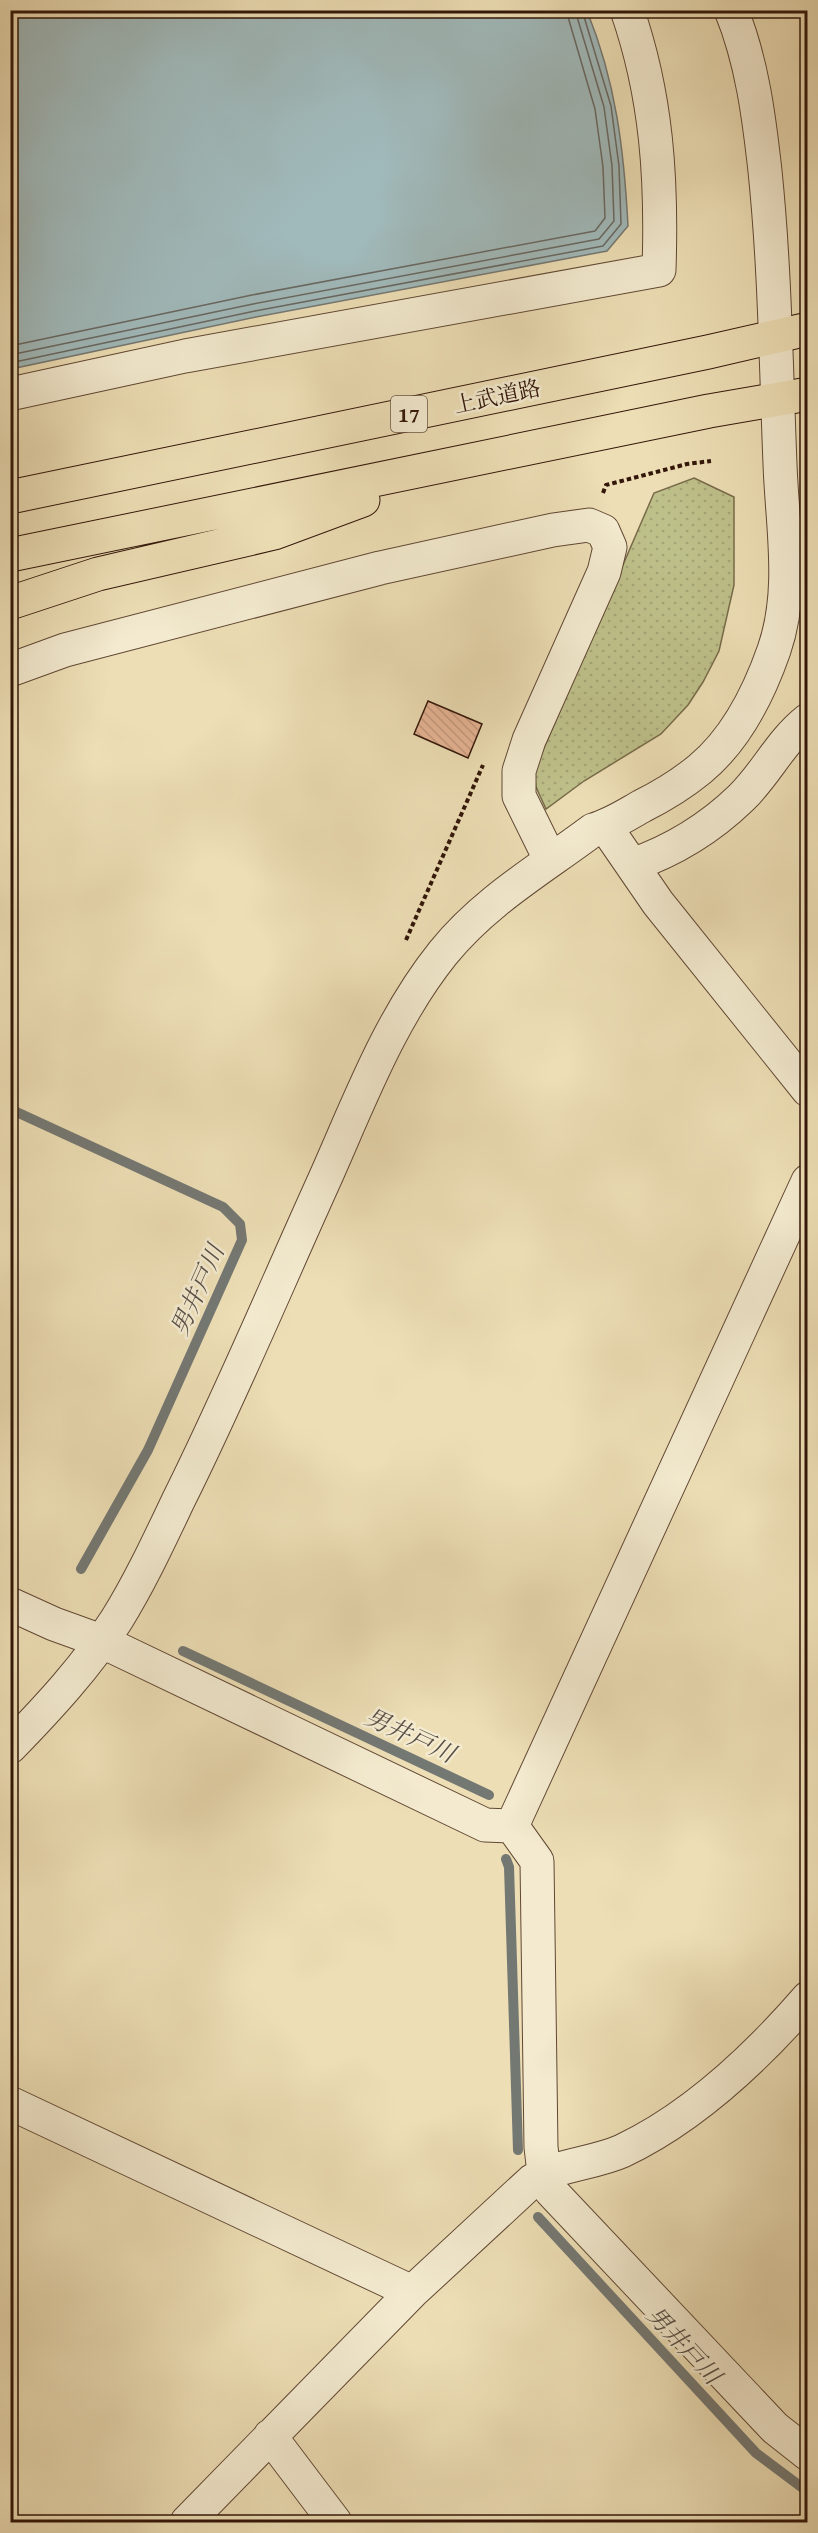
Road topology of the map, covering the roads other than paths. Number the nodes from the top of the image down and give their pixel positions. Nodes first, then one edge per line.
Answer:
1 (627, 10) edge
2 (731, 10) edge
3 (792, 333) edge
4 (10, 394) edge
5 (794, 397) edge
6 (470, 462) junction
7 (10, 497) edge
8 (10, 555) edge
9 (10, 603) edge
10 (10, 670) edge
11 (807, 720) edge
12 (606, 826) junction
13 (550, 859) junction
14 (632, 865) junction
15 (807, 1090) edge
16 (807, 1181) edge
17 (10, 1604) edge
18 (101, 1641) junction
19 (10, 1747) edge
20 (512, 1826) junction
21 (807, 1998) edge
22 (10, 2103) edge
23 (544, 2173) junction
24 (412, 2292) junction
25 (270, 2436) junction
26 (807, 2454) edge
27 (187, 2523) edge
28 (335, 2523) edge

1 - 4 street
2 - 3 street
3 - 5 street
3 - 7 highway, 上武道路 / 17
5 - 6 highway
5 - 12 street
6 - 8 highway
6 - 9 highway
10 - 13 street
11 - 14 street
12 - 13 street
12 - 14 street
13 - 18 street
14 - 15 street
16 - 20 street
17 - 18 street
18 - 19 street
18 - 20 street
20 - 23 street
21 - 23 street
22 - 24 street
23 - 24 street
23 - 26 street
24 - 25 street
25 - 27 street
25 - 28 street

